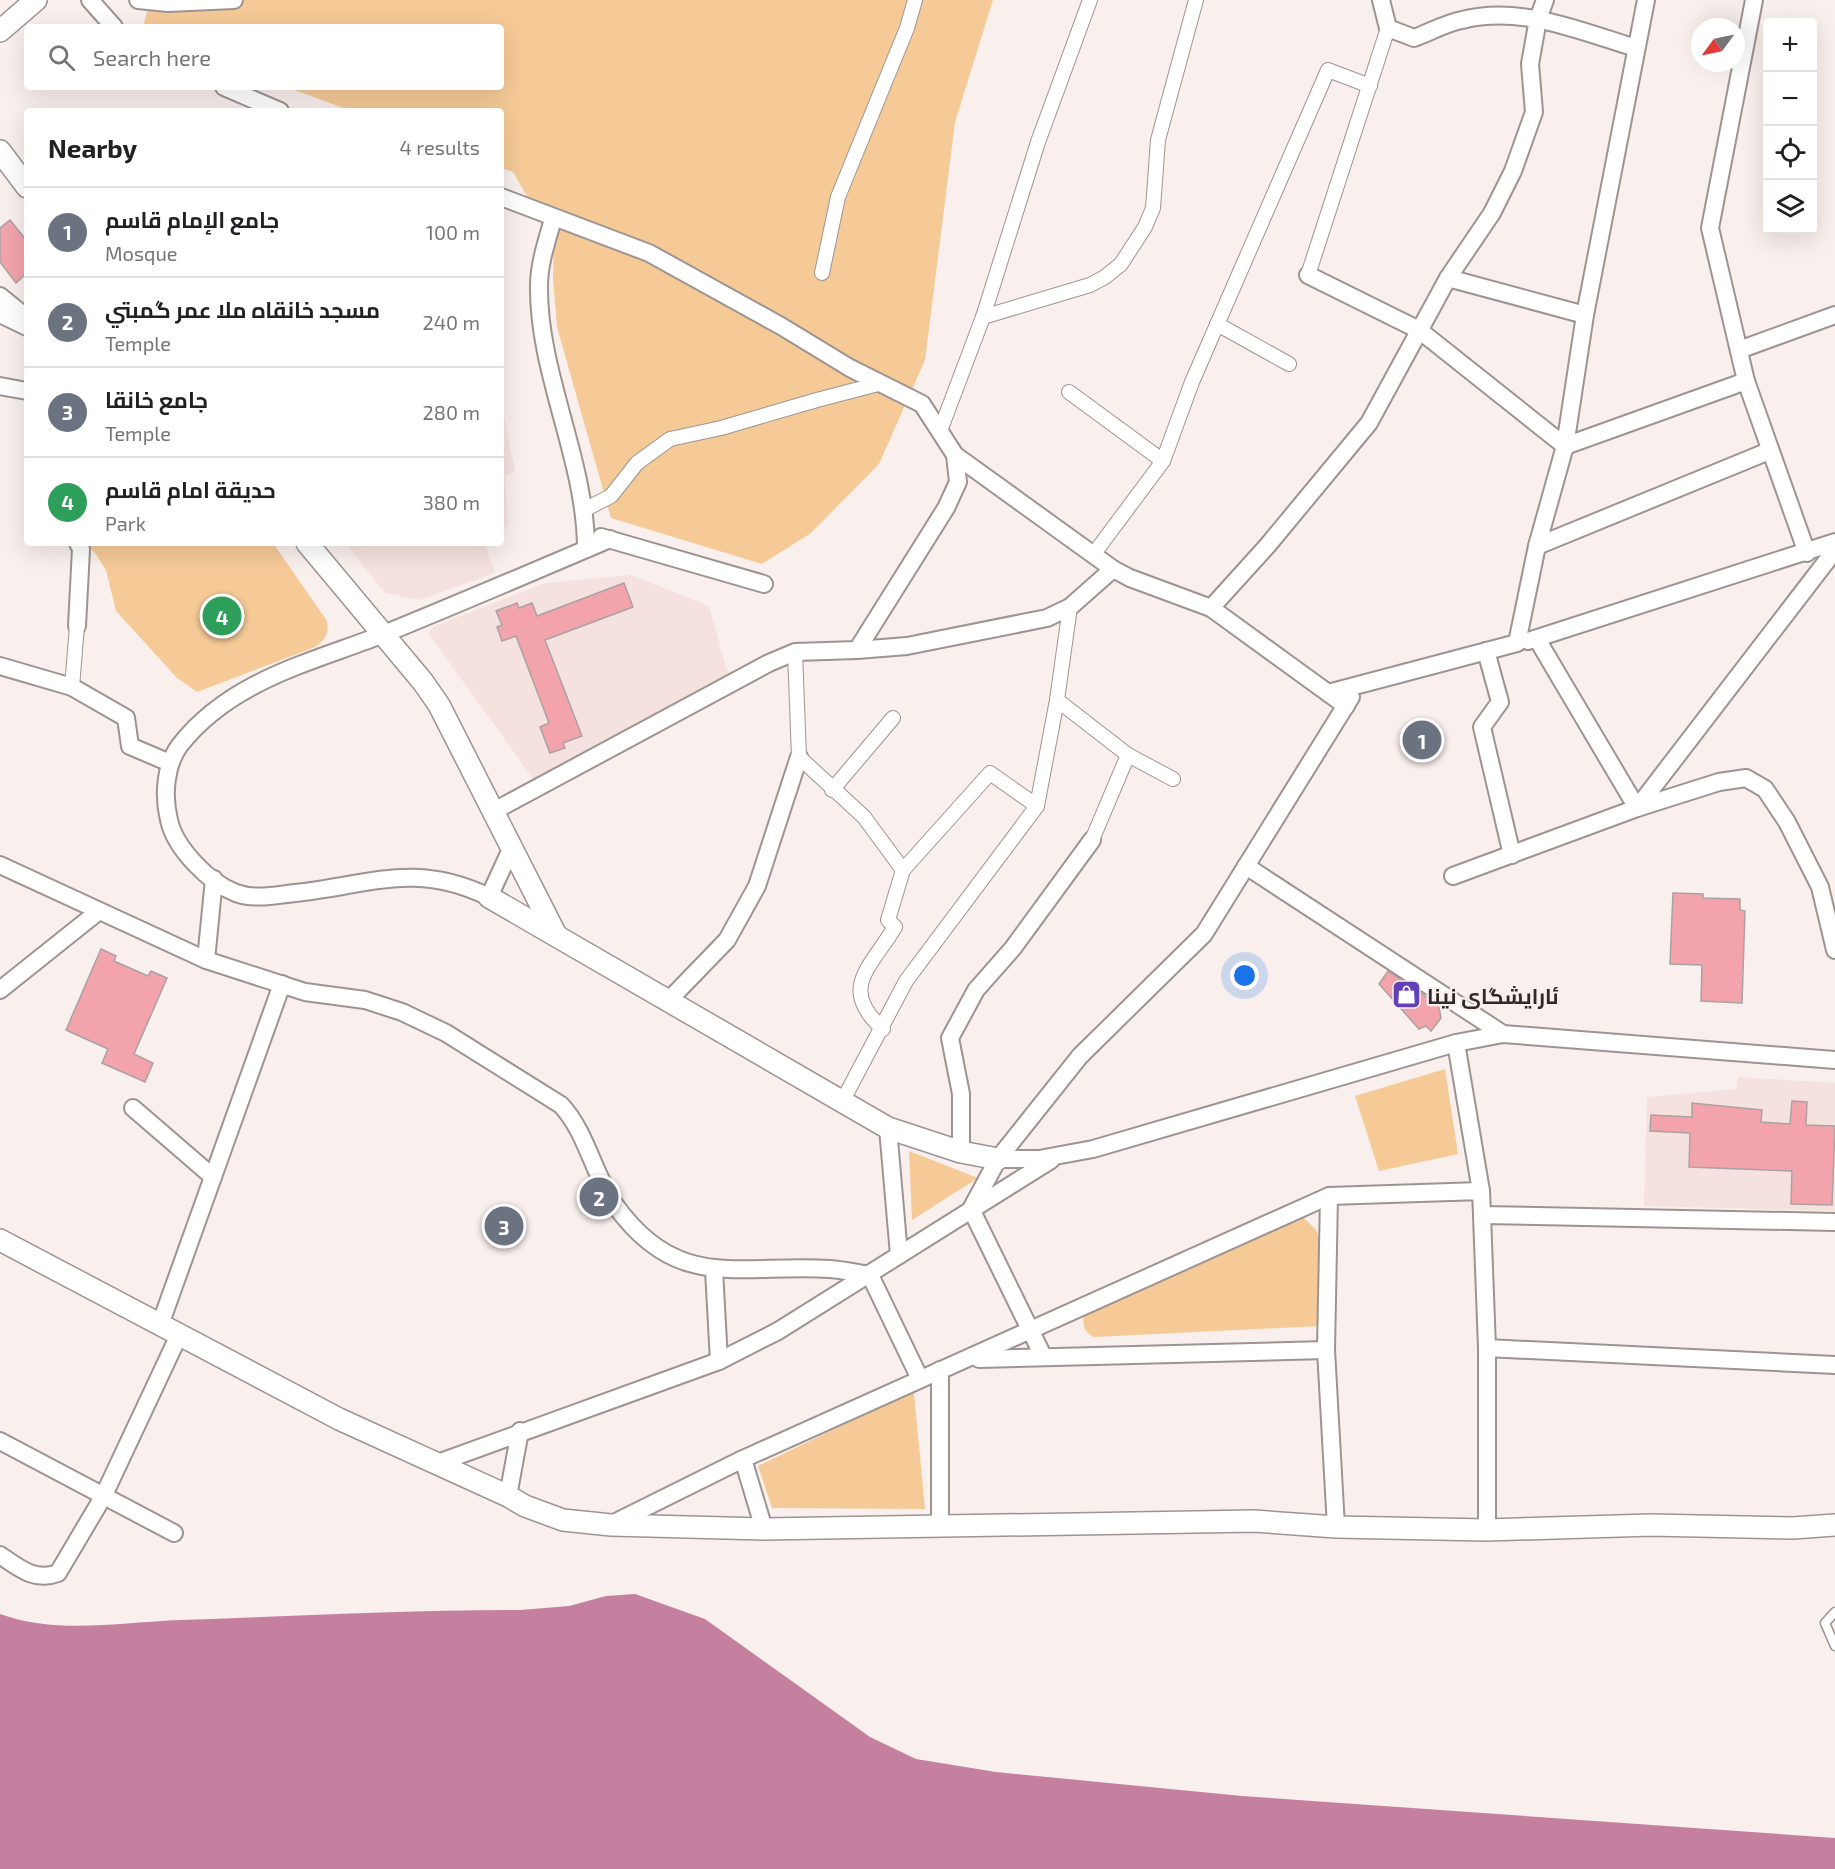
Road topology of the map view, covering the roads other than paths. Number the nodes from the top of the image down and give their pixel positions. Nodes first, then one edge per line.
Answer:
1 (36, 0) edge
2 (90, 0) edge
3 (138, 0) edge
4 (234, 0) edge
5 (915, 0) edge
6 (1090, 0) edge
7 (1196, 0) edge
8 (1381, 0) edge
9 (1545, 0) edge
10 (1646, 0) edge
11 (1754, 0) edge
12 (1538, 19) junction
13 (111, 24) edge
14 (1388, 28) junction
15 (0, 31) edge
16 (1636, 48) junction
17 (1370, 86) junction
18 (231, 90) edge
19 (273, 108) edge
20 (0, 151) edge
21 (24, 183) edge
22 (504, 198) edge
23 (553, 219) junction
24 (822, 273) dead end
25 (1308, 275) joint
26 (1448, 278) junction
27 (0, 296) edge
28 (0, 314) edge
29 (1585, 315) junction
30 (1835, 315) edge
31 (24, 316) edge
32 (984, 317) junction
33 (1217, 324) junction
34 (24, 326) edge
35 (1419, 330) junction
36 (1739, 350) junction
37 (1289, 364) dead end
38 (1746, 381) junction
39 (882, 383) junction
40 (0, 386) edge
41 (24, 390) edge
42 (1069, 392) dead end
43 (940, 431) junction
44 (1565, 446) junction
45 (1769, 451) junction
46 (955, 455) junction
47 (1163, 461) junction
48 (584, 510) junction
49 (586, 541) junction
50 (1835, 542) edge
51 (80, 546) edge
52 (310, 546) edge
53 (1537, 546) junction
54 (1835, 550) edge
55 (1807, 553) junction
56 (1093, 555) junction
57 (1113, 569) junction
58 (764, 584) dead end
59 (1070, 607) junction
60 (1211, 608) junction
61 (77, 626) joint
62 (383, 634) junction
63 (1537, 639) junction
64 (1518, 643) junction
65 (857, 650) junction
66 (1486, 651) junction
67 (795, 652) junction
68 (0, 666) edge
69 (1359, 685) junction
70 (72, 687) junction
71 (1328, 693) junction
72 (1057, 700) junction
73 (1346, 706) junction
74 (893, 718) dead end
75 (1128, 755) junction
76 (799, 757) junction
77 (170, 763) junction
78 (1173, 779) dead end
79 (832, 790) junction
80 (1036, 806) junction
81 (1637, 808) junction
82 (494, 811) junction
83 (1092, 840) joint
84 (512, 847) junction
85 (1512, 855) junction
86 (0, 865) edge
87 (1246, 866) junction
88 (903, 870) junction
89 (1453, 876) dead end
90 (213, 879) junction
91 (1828, 886) edge
92 (489, 897) junction
93 (99, 911) junction
94 (556, 935) junction
95 (1835, 950) edge
96 (206, 960) junction
97 (282, 984) junction
98 (0, 990) edge
99 (669, 1000) junction
100 (882, 1029) junction
101 (1503, 1034) junction
102 (1456, 1043) junction
103 (1835, 1060) edge
104 (842, 1102) junction
105 (133, 1108) dead end
106 (888, 1128) junction
107 (961, 1152) junction
108 (1057, 1157) junction
109 (998, 1159) junction
110 (213, 1177) junction
111 (1481, 1191) junction
112 (1329, 1196) junction
113 (971, 1209) junction
114 (1482, 1215) junction
115 (1835, 1222) edge
116 (0, 1240) edge
117 (898, 1255) junction
118 (714, 1270) junction
119 (870, 1275) junction
120 (160, 1325) junction
121 (1031, 1331) junction
122 (179, 1335) junction
123 (1487, 1348) junction
124 (1326, 1350) junction
125 (1043, 1356) junction
126 (969, 1359) junction
127 (719, 1360) junction
128 (1835, 1365) edge
129 (940, 1370) junction
130 (920, 1379) junction
131 (520, 1431) junction
132 (0, 1441) edge
133 (743, 1459) junction
134 (435, 1464) junction
135 (508, 1496) junction
136 (103, 1497) junction
137 (611, 1525) junction
138 (1835, 1525) edge
139 (1336, 1527) junction
140 (940, 1528) junction
141 (764, 1529) junction
142 (1488, 1530) junction
143 (174, 1533) dead end
144 (0, 1556) edge
145 (1835, 1612) edge
146 (1835, 1646) edge

1 - 15 street
2 - 13 street
3 - 4 street
5 - 24 street
6 - 32 street
7 - 32 street
8 - 14 street
9 - 12 street
10 - 16 street
11 - 36 street
12 - 14 street
12 - 16 street
12 - 26 street
14 - 17 street
16 - 29 street
17 - 25 street
17 - 33 street
18 - 19 street
20 - 21 street
22 - 23 street
23 - 39 street
23 - 48 street
25 - 35 street
26 - 29 street
26 - 35 street
27 - 31 street
28 - 34 street
29 - 44 street
30 - 36 street
32 - 43 street
33 - 37 street
33 - 47 street
35 - 44 street
35 - 60 street
36 - 38 street
38 - 44 street
38 - 45 street
39 - 43 street
39 - 48 street
40 - 41 street
42 - 47 street
43 - 46 street
44 - 53 street
45 - 53 street
45 - 55 street
46 - 56 street
46 - 65 street
47 - 56 street
48 - 49 street
49 - 58 street
49 - 62 street
50 - 55 street
51 - 61 street
52 - 62 street
53 - 64 street
54 - 81 street
55 - 63 street
56 - 57 street
57 - 59 street
57 - 60 street
59 - 65 street
59 - 72 street
60 - 71 street
61 - 70 street
62 - 77 street
62 - 82 street
63 - 64 street
63 - 81 street
64 - 66 street
65 - 67 street
66 - 69 street
66 - 85 street
67 - 76 street
67 - 82 street
68 - 70 street
69 - 71 street
69 - 73 street
70 - 77 street
71 - 73 street
72 - 75 street
72 - 80 street
73 - 87 street
74 - 79 street
75 - 78 street
75 - 83 street
76 - 79 street
76 - 99 street
77 - 90 street
79 - 88 street
80 - 88 street
80 - 100 street
81 - 85 street
81 - 91 street
82 - 84 street
83 - 107 street
84 - 92 street
84 - 94 street
85 - 89 street
86 - 93 street
87 - 101 street
87 - 109 street
88 - 100 street
90 - 92 street
90 - 96 street
91 - 95 street
92 - 94 street
93 - 96 street
93 - 98 street
94 - 99 street
96 - 97 street
97 - 110 street
97 - 118 street
99 - 104 street
100 - 104 street
101 - 102 street
101 - 103 street
102 - 108 street
102 - 111 street
104 - 106 street
105 - 110 street
106 - 107 street
106 - 117 street
107 - 109 street
108 - 109 street
108 - 113 street
109 - 113 street
110 - 120 street
111 - 112 street
111 - 114 street
112 - 121 street
112 - 124 street
113 - 117 street
113 - 121 street
114 - 115 street
114 - 123 street
116 - 120 street
117 - 119 street
118 - 119 street
118 - 127 street
119 - 127 street
119 - 130 street
120 - 122 street
121 - 125 street
121 - 126 street
122 - 134 street
122 - 136 street
123 - 128 street
123 - 142 street
124 - 125 street
124 - 139 street
125 - 126 street
126 - 129 street
127 - 131 street
129 - 130 street
129 - 140 street
130 - 133 street
131 - 134 street
131 - 135 street
132 - 136 street
133 - 137 street
133 - 141 street
134 - 135 street
135 - 137 street
136 - 143 street
136 - 144 street
137 - 141 street
138 - 142 street
139 - 140 street
139 - 142 street
140 - 141 street
145 - 146 lane

